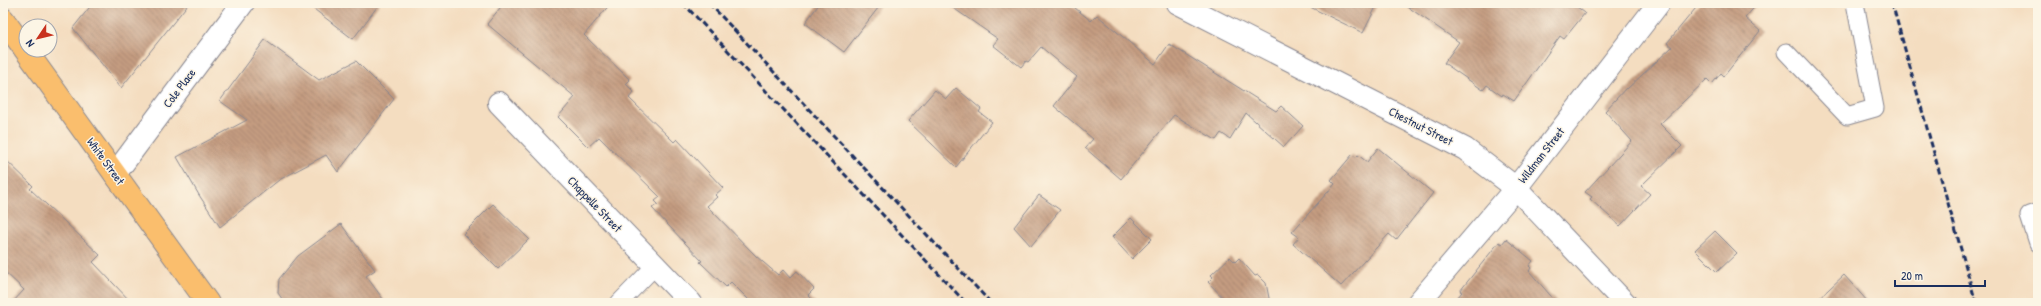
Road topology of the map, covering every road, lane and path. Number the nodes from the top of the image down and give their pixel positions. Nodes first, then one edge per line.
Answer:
1 (243, 3) edge
2 (1178, 3) edge
3 (1659, 3) edge
4 (1855, 3) edge
5 (7, 31) edge
6 (1786, 52) dead end
7 (499, 103) dead end
8 (115, 174) junction
9 (1516, 188) junction
10 (2038, 212) edge
11 (2038, 243) edge
12 (655, 266) junction
13 (208, 303) edge
14 (618, 303) edge
15 (691, 303) edge
16 (1418, 303) edge
17 (1625, 303) edge

1 - 8 street, Cole Place
2 - 9 street, Chestnut Street
3 - 9 street, Wildman Street
4 - 6 lane
5 - 8 main road, White Street
7 - 12 street, Chappelle Street
8 - 13 main road, White Street
9 - 16 street, Wildman Street
9 - 17 street, Chestnut Street
10 - 11 lane
12 - 14 lane
12 - 15 street, Chappelle Street

